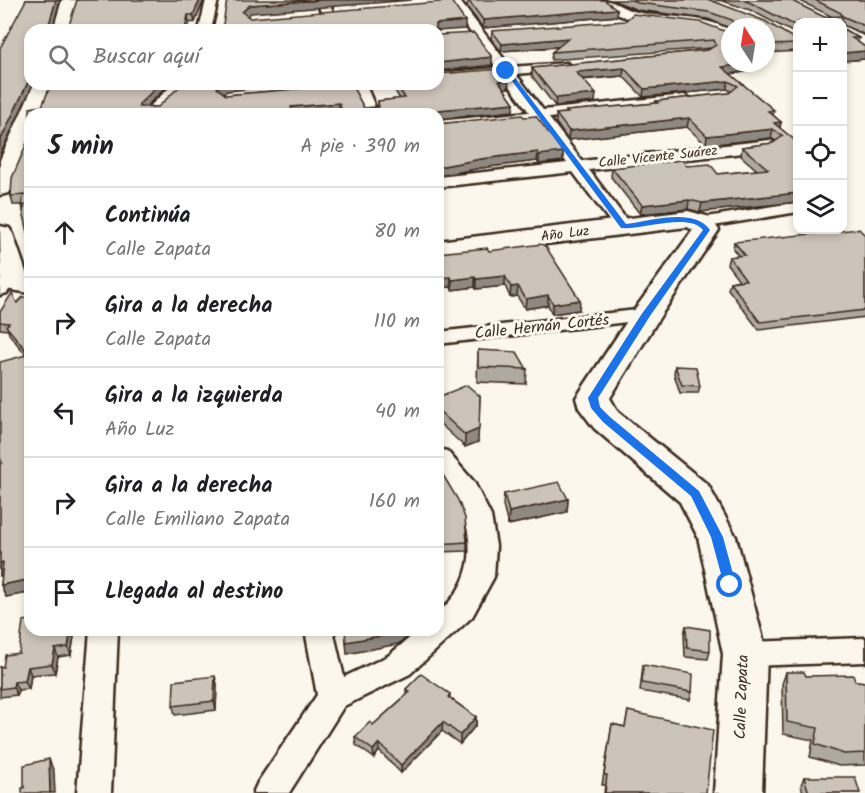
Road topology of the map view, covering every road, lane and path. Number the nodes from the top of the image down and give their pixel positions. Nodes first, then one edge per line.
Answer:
1 (71, 0) edge
2 (212, 0) edge
3 (322, 0) edge
4 (603, 0) edge
5 (475, 1) edge
6 (451, 2) edge
7 (64, 24) edge
8 (206, 24) edge
9 (332, 24) edge
10 (721, 29) edge
11 (847, 32) edge
12 (484, 33) junction
13 (458, 36) edge
14 (865, 43) edge
15 (577, 64) edge
16 (506, 71) junction
17 (444, 76) edge
18 (41, 90) edge
19 (175, 90) edge
20 (364, 90) edge
21 (704, 97) edge
22 (33, 108) edge
23 (155, 108) edge
24 (369, 108) edge
25 (539, 115) junction
26 (444, 125) edge
27 (24, 130) edge
28 (771, 145) edge
29 (578, 166) junction
30 (444, 181) edge
31 (0, 188) edge
32 (793, 208) edge
33 (701, 223) junction
34 (624, 227) junction
35 (0, 234) edge
36 (444, 248) edge
37 (9, 286) edge
38 (646, 315) junction
39 (444, 337) edge
40 (444, 463) edge
41 (444, 625) edge
42 (104, 636) edge
43 (320, 636) edge
44 (432, 636) edge
45 (865, 650) edge
46 (745, 654) junction
47 (333, 697) junction
48 (94, 793) edge
49 (270, 793) edge
50 (738, 793) edge

1 - 7 main road
2 - 8 street
3 - 9 street
4 - 10 street
5 - 6 street
6 - 12 street
11 - 14 street
12 - 13 street
12 - 16 street
15 - 16 street
16 - 17 street
16 - 25 street
18 - 22 main road
19 - 23 street
20 - 24 street
21 - 25 street
25 - 26 street
25 - 29 street
27 - 31 main road
28 - 29 street, Calle Vicente Suárez
29 - 30 street, Calle Vicente Suárez
29 - 34 street
32 - 33 street, Año Luz
33 - 34 main road, Año Luz
33 - 38 main road, Calle Zapata
34 - 36 main road, Año Luz
35 - 37 main road
38 - 39 street, Calle Hernán Cortés
38 - 46 main road, Calle Zapata
40 - 41 street
42 - 48 street
43 - 47 street
44 - 47 street
45 - 46 street
46 - 50 main road, Calle Zapata
47 - 49 street

